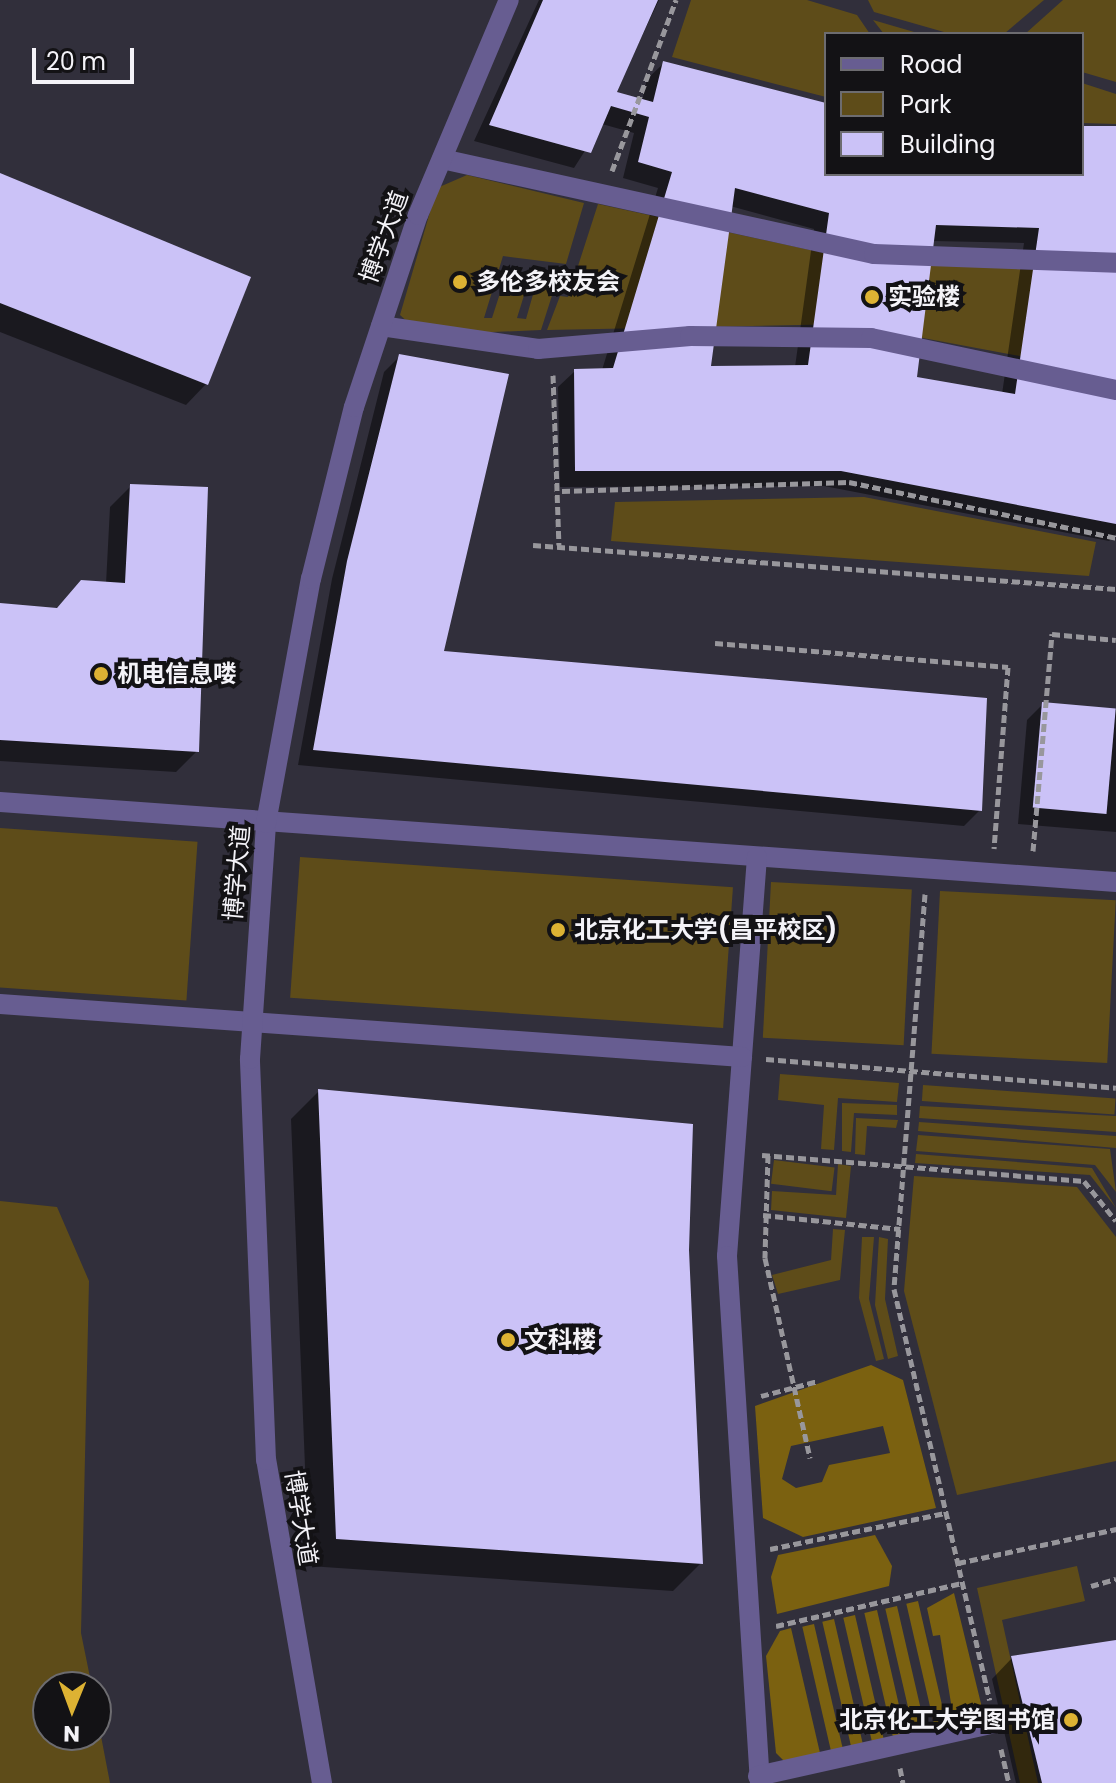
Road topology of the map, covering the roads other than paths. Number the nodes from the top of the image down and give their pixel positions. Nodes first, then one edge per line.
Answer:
1 (509, 0) edge
2 (442, 159) junction
3 (1116, 263) edge
4 (381, 326) junction
5 (1116, 390) edge
6 (0, 802) edge
7 (266, 823) junction
8 (757, 857) junction
9 (1116, 882) edge
10 (0, 1004) edge
11 (251, 1021) junction
12 (742, 1057) junction
13 (995, 1723) road end
14 (759, 1780) edge
15 (322, 1783) edge

1 - 2 street, 博学大道
2 - 3 street
2 - 4 street, 博学大道
4 - 5 street
4 - 7 street, 博学大道
6 - 7 street
7 - 8 street
7 - 11 street, 博学大道
8 - 9 street
8 - 12 street
10 - 11 street
11 - 12 street
11 - 15 street, 博学大道
12 - 14 street
13 - 14 street

